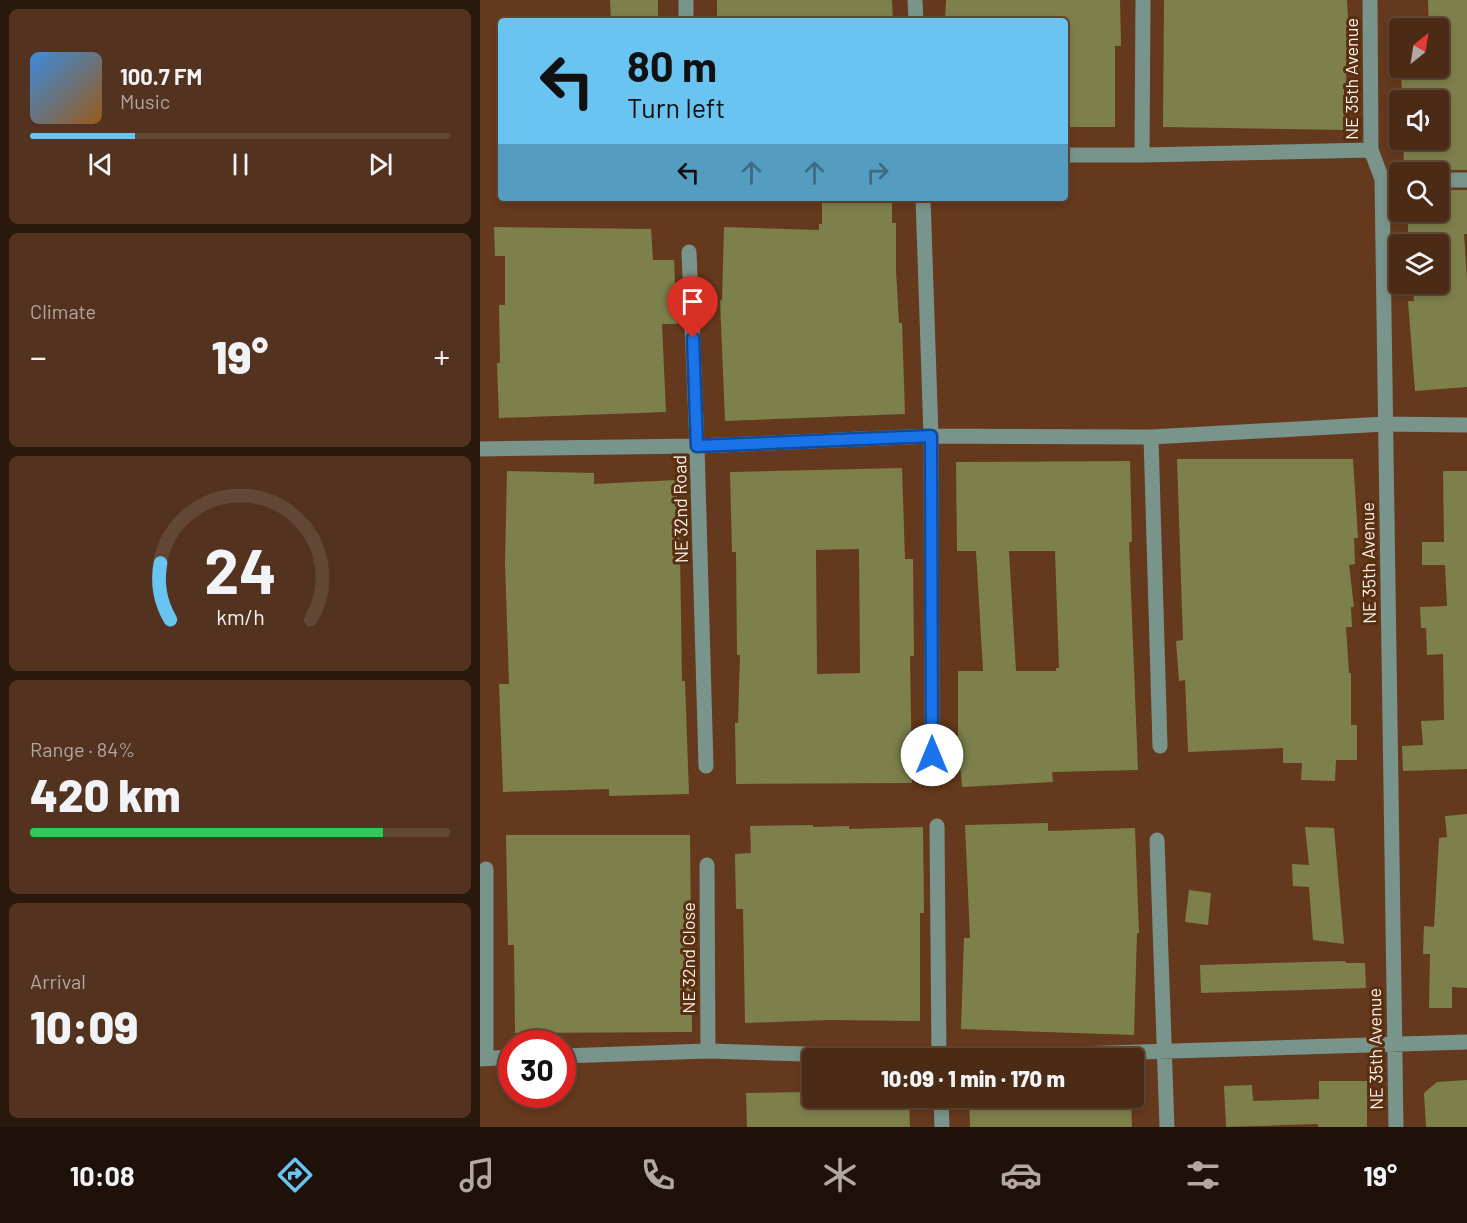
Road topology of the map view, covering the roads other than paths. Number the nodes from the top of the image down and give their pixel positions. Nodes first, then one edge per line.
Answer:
1 (686, 0) edge
2 (915, 0) edge
3 (1143, 0) edge
4 (1370, 0) edge
5 (686, 18) edge
6 (916, 18) edge
7 (1371, 150) junction
8 (1068, 155) edge
9 (1142, 156) junction
10 (1382, 179) junction
11 (1389, 179) edge
12 (1449, 180) edge
13 (1467, 180) edge
14 (923, 201) edge
15 (689, 252) dead end
16 (1385, 424) junction
17 (1467, 425) edge
18 (931, 436) junction
19 (1151, 437) junction
20 (697, 446) junction
21 (480, 449) edge
22 (1160, 746) dead end
23 (932, 755) dead end
24 (706, 766) dead end
25 (937, 826) dead end
26 (1157, 840) dead end
27 (707, 865) dead end
28 (486, 869) dead end
29 (1467, 1042) edge
30 (1393, 1045) junction
31 (939, 1048) edge
32 (708, 1051) junction
33 (1165, 1052) junction
34 (1144, 1053) edge
35 (802, 1054) edge
36 (576, 1056) edge
37 (483, 1058) edge
38 (941, 1108) edge
39 (942, 1127) edge
40 (1167, 1127) edge
41 (1396, 1127) edge

1 - 5 street
2 - 6 street
3 - 9 street
4 - 7 street, NE 35th Avenue
7 - 9 street
7 - 10 street, NE 35th Avenue
8 - 9 street
10 - 11 street
10 - 16 street, NE 35th Avenue
12 - 13 street
14 - 18 street
15 - 20 street, NE 32nd Road
16 - 17 street
16 - 19 street
16 - 30 street, NE 35th Avenue
18 - 19 street
18 - 20 street
18 - 23 street
19 - 22 street
20 - 21 street
20 - 24 street, NE 32nd Road
25 - 31 street
26 - 33 street
27 - 32 street, NE 32nd Close
28 - 37 street
29 - 30 street
30 - 33 street
30 - 41 street, NE 35th Avenue
32 - 35 street
32 - 36 street
33 - 34 street
33 - 40 street
38 - 39 street

